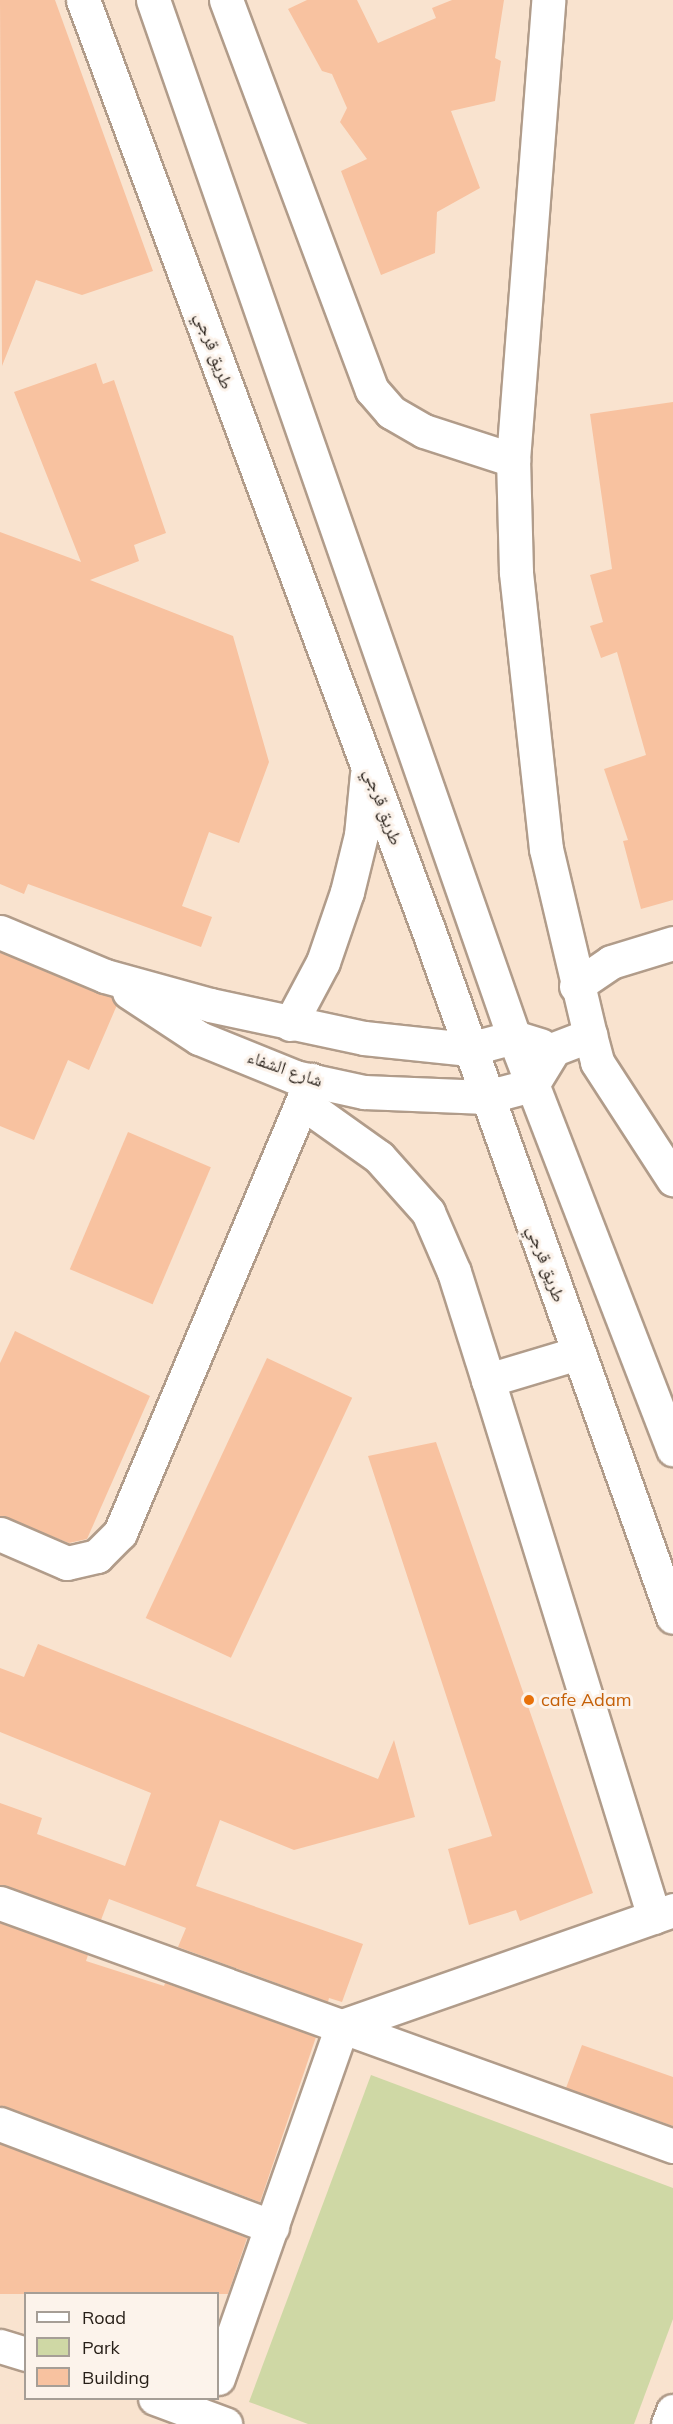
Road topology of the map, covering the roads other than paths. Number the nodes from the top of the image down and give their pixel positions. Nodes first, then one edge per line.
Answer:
1 (83, 0) edge
2 (153, 0) edge
3 (226, 0) edge
4 (548, 0) edge
5 (513, 460) junction
6 (368, 766) junction
7 (0, 932) edge
8 (673, 943) edge
9 (105, 976) junction
10 (576, 986) junction
11 (290, 1024) junction
12 (590, 1035) junction
13 (514, 1036) junction
14 (469, 1049) junction
15 (554, 1049) junction
16 (532, 1085) junction
17 (307, 1092) junction
18 (486, 1096) junction
19 (673, 1179) edge
20 (578, 1353) junction
21 (489, 1380) junction
22 (673, 1449) edge
23 (0, 1534) edge
24 (673, 1617) edge
25 (0, 1903) edge
26 (664, 1913) edge
27 (342, 2026) junction
28 (0, 2124) edge
29 (673, 2146) edge
30 (272, 2227) junction
31 (0, 2346) edge
32 (24, 2354) edge
33 (219, 2375) edge
34 (161, 2400) edge
35 (673, 2411) edge
36 (210, 2415) edge
37 (668, 2424) edge

1 - 6 main road, طريق قرجي
2 - 13 main road
3 - 5 main road
4 - 5 main road
5 - 10 main road
6 - 11 main road
6 - 14 main road, طريق قرجي
7 - 9 main road, شارع الشفاء
8 - 10 main road
9 - 11 main road, شارع الشفاء
9 - 17 main road, شارع الشفاء
10 - 12 main road
11 - 14 main road, شارع الشفاء
12 - 15 main road
12 - 19 main road
13 - 14 main road
13 - 15 main road
13 - 16 main road
14 - 18 main road, طريق قرجي
15 - 16 main road
16 - 18 main road, شارع الشفاء
16 - 22 main road
17 - 18 main road, شارع الشفاء
17 - 21 main road
17 - 23 main road
18 - 20 main road, طريق قرجي
20 - 21 main road
20 - 24 main road, طريق قرجي
21 - 26 main road
25 - 27 main road
26 - 27 main road
27 - 29 main road
27 - 30 main road
28 - 30 main road
30 - 33 main road
31 - 32 main road
34 - 36 main road
35 - 37 main road

